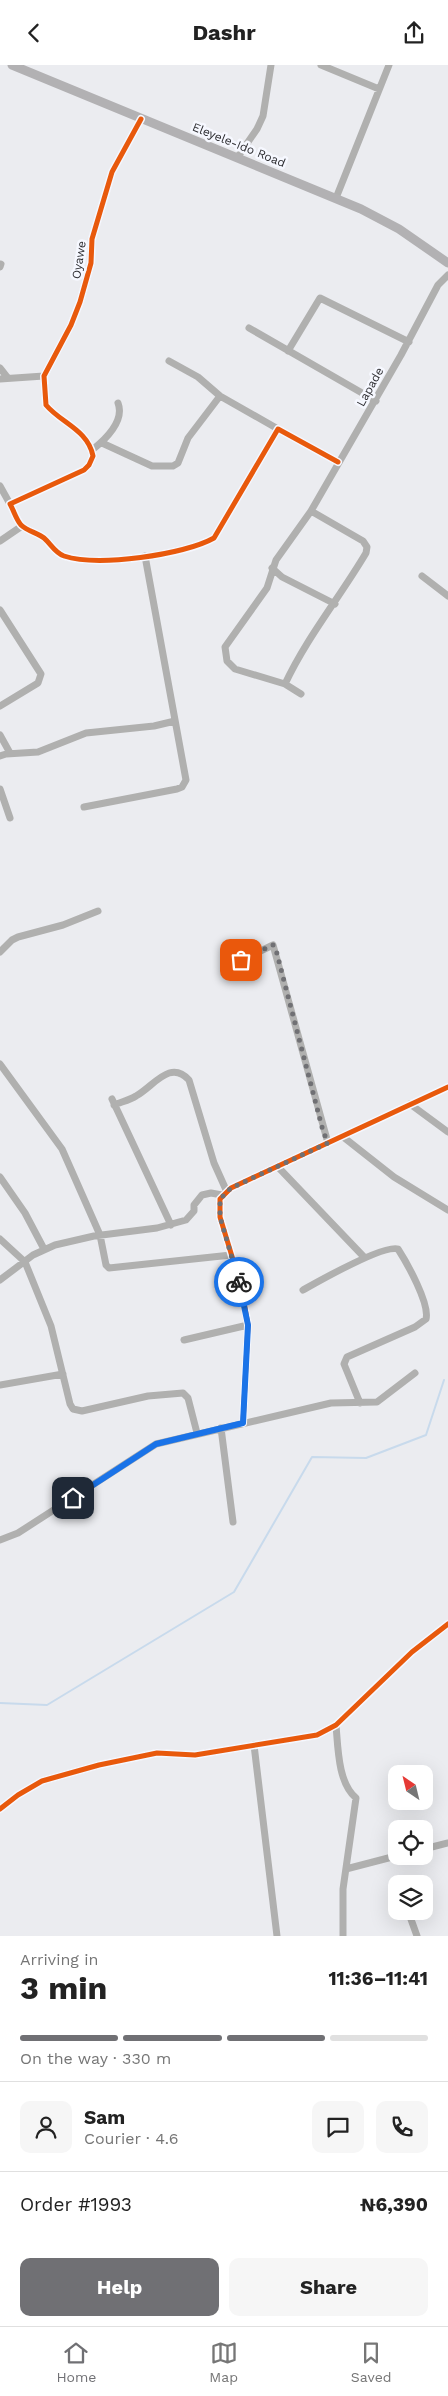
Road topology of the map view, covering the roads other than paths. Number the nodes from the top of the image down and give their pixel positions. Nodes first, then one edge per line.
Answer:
1 (12, 65) edge
2 (271, 65) edge
3 (321, 65) edge
4 (389, 65) edge
5 (379, 89) junction
6 (141, 119) junction
7 (237, 158) junction
8 (336, 198) junction
9 (448, 263) edge
10 (448, 275) edge
11 (249, 328) dead end
12 (409, 342) junction
13 (288, 351) junction
14 (169, 361) dead end
15 (0, 368) edge
16 (44, 376) junction
17 (3, 378) edge
18 (220, 396) junction
19 (376, 401) junction
20 (118, 403) dead end
21 (278, 429) junction
22 (102, 443) junction
23 (92, 450) junction
24 (338, 462) junction
25 (0, 486) edge
26 (10, 504) junction
27 (311, 511) junction
28 (22, 525) junction
29 (0, 541) edge
30 (145, 555) junction
31 (272, 568) junction
32 (422, 576) dead end
33 (448, 596) edge
34 (335, 604) junction
35 (0, 610) edge
36 (285, 684) junction
37 (301, 694) dead end
38 (0, 706) edge
39 (175, 721) junction
40 (0, 735) edge
41 (10, 753) junction
42 (0, 756) edge
43 (0, 789) edge
44 (84, 807) dead end
45 (10, 818) dead end
46 (98, 911) dead end
47 (0, 952) edge
48 (225, 968) dead end
49 (0, 1063) edge
50 (448, 1087) edge
51 (410, 1104) junction
52 (448, 1132) edge
53 (342, 1136) junction
54 (328, 1143) junction
55 (278, 1167) junction
56 (0, 1177) edge
57 (224, 1193) junction
58 (448, 1210) edge
59 (170, 1225) junction
60 (100, 1235) junction
61 (0, 1239) edge
62 (44, 1249) junction
63 (231, 1255) junction
64 (364, 1257) junction
65 (25, 1261) junction
66 (0, 1279) edge
67 (303, 1290) dead end
68 (248, 1325) junction
69 (184, 1340) dead end
70 (415, 1373) dead end
71 (63, 1374) junction
72 (0, 1385) edge
73 (360, 1403) junction
74 (243, 1423) junction
75 (221, 1428) junction
76 (197, 1433) junction
77 (232, 1522) dead end
78 (0, 1540) edge
79 (448, 1625) edge
80 (336, 1725) junction
81 (254, 1745) junction
82 (0, 1809) edge
83 (448, 1843) edge
84 (433, 1847) edge
85 (388, 1858) edge
86 (346, 1869) junction
87 (411, 1920) edge
88 (277, 1936) edge
89 (343, 1936) edge
90 (417, 1936) edge

1 - 6 main road, Eleyele-Ido Road
2 - 7 street
3 - 5 street
4 - 5 street
5 - 8 street
6 - 7 main road, Eleyele-Ido Road
6 - 16 street, Oyawe
7 - 8 main road, Eleyele-Ido Road
8 - 9 main road, Eleyele-Ido Road
10 - 12 street, Lapade
11 - 13 street
12 - 13 street
12 - 19 street, Lapade
13 - 19 street
14 - 18 street
15 - 17 street
16 - 17 street
16 - 23 street
18 - 21 street
18 - 22 street
19 - 24 street, Lapade
20 - 22 street
21 - 24 street
21 - 30 street
22 - 23 street
23 - 26 street
24 - 27 street, Lapade
25 - 26 street
26 - 28 street
27 - 31 street, Lapade
27 - 34 street
28 - 29 street
28 - 30 street
30 - 39 street
31 - 34 street
31 - 36 street, Lapade
32 - 33 street
34 - 36 street
35 - 38 street
36 - 37 street
39 - 41 street
39 - 44 street
40 - 41 street
41 - 42 street
43 - 45 street
46 - 47 street
48 - 54 street
49 - 60 street
50 - 51 street
51 - 52 street
51 - 53 street
53 - 54 street
53 - 58 street
54 - 55 street
55 - 57 street
55 - 64 street
56 - 62 street
57 - 59 street
57 - 59 street
57 - 63 street
59 - 60 street
60 - 62 street
60 - 63 street
61 - 65 street
62 - 65 street
63 - 68 street
64 - 67 street
64 - 73 street
65 - 66 street
65 - 71 street
68 - 69 street
68 - 74 street
70 - 73 street
71 - 72 street
71 - 76 street
73 - 74 street
74 - 75 street
75 - 76 street
75 - 77 street
76 - 78 street
79 - 80 street
80 - 81 street
80 - 86 street
81 - 82 street
81 - 88 street
83 - 84 street
85 - 86 street
86 - 89 street
87 - 90 street

